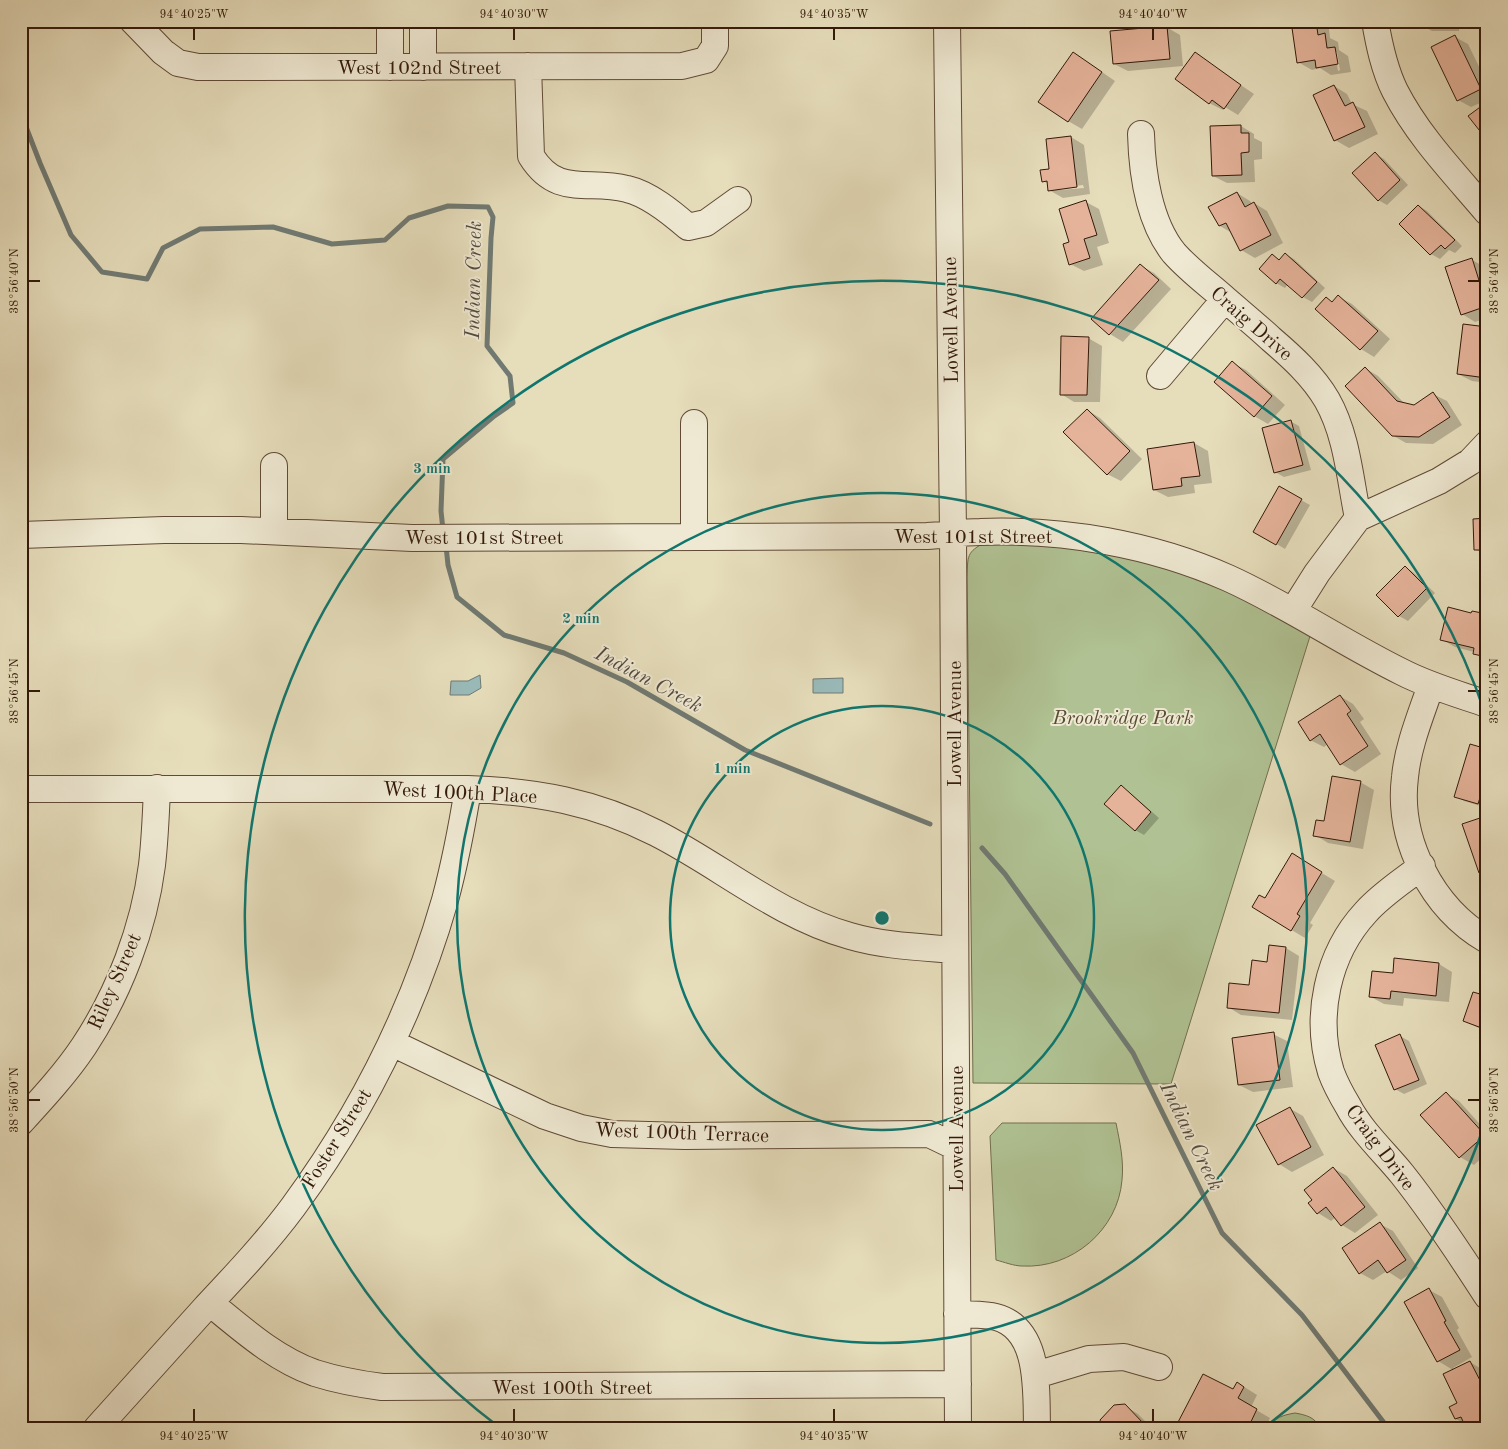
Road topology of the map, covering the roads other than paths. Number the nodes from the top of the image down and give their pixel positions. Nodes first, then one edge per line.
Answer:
1 (390, 21) edge
2 (423, 21) edge
3 (715, 21) edge
4 (947, 21) edge
5 (1374, 21) edge
6 (138, 27) edge
7 (528, 66) junction
8 (390, 67) junction
9 (423, 67) junction
10 (1141, 134) dead end
11 (738, 200) dead end
12 (1487, 212) edge
13 (1225, 299) junction
14 (1160, 376) dead end
15 (694, 422) dead end
16 (1486, 446) edge
17 (274, 466) dead end
18 (1358, 518) junction
19 (274, 530) junction
20 (953, 534) junction
21 (21, 535) edge
22 (694, 537) junction
23 (1293, 611) junction
24 (1431, 685) junction
25 (1487, 704) edge
26 (158, 788) junction
27 (21, 789) edge
28 (468, 789) junction
29 (1422, 866) junction
30 (1487, 940) edge
31 (955, 950) junction
32 (392, 1043) junction
33 (21, 1122) edge
34 (956, 1147) junction
35 (1487, 1296) edge
36 (210, 1303) junction
37 (957, 1314) junction
38 (1160, 1367) dead end
39 (1036, 1375) junction
40 (958, 1384) junction
41 (97, 1428) edge
42 (958, 1428) edge
43 (1037, 1428) edge

1 - 8 street
2 - 9 street
3 - 7 street, West 102nd Street
4 - 20 street, Lowell Avenue
5 - 12 street
6 - 8 street, West 102nd Street
7 - 9 street, West 102nd Street
7 - 11 street
8 - 9 street, West 102nd Street
10 - 13 street, Craig Drive
13 - 14 street
13 - 18 street, Craig Drive
15 - 22 street
16 - 18 street
17 - 19 street
18 - 23 street
19 - 21 street, West 101st Street
19 - 22 street, West 101st Street
20 - 22 street, West 101st Street
20 - 23 street, West 101st Street
20 - 31 street, Lowell Avenue
23 - 24 street, West 101st Street
24 - 25 street, West 101st Street
24 - 29 street
26 - 27 street, West 100th Place
26 - 28 street, West 100th Place
26 - 33 street, Riley Street
28 - 31 street, West 100th Place
28 - 32 street, Foster Street
29 - 30 street
29 - 35 street, Craig Drive
31 - 34 street, Lowell Avenue
32 - 34 street, West 100th Terrace
32 - 36 street, Foster Street
34 - 37 street, Lowell Avenue
36 - 40 street, West 100th Street
36 - 41 street, Foster Street
37 - 39 street
37 - 40 street, Lowell Avenue
38 - 39 street
39 - 43 street
40 - 42 street, Lowell Avenue

